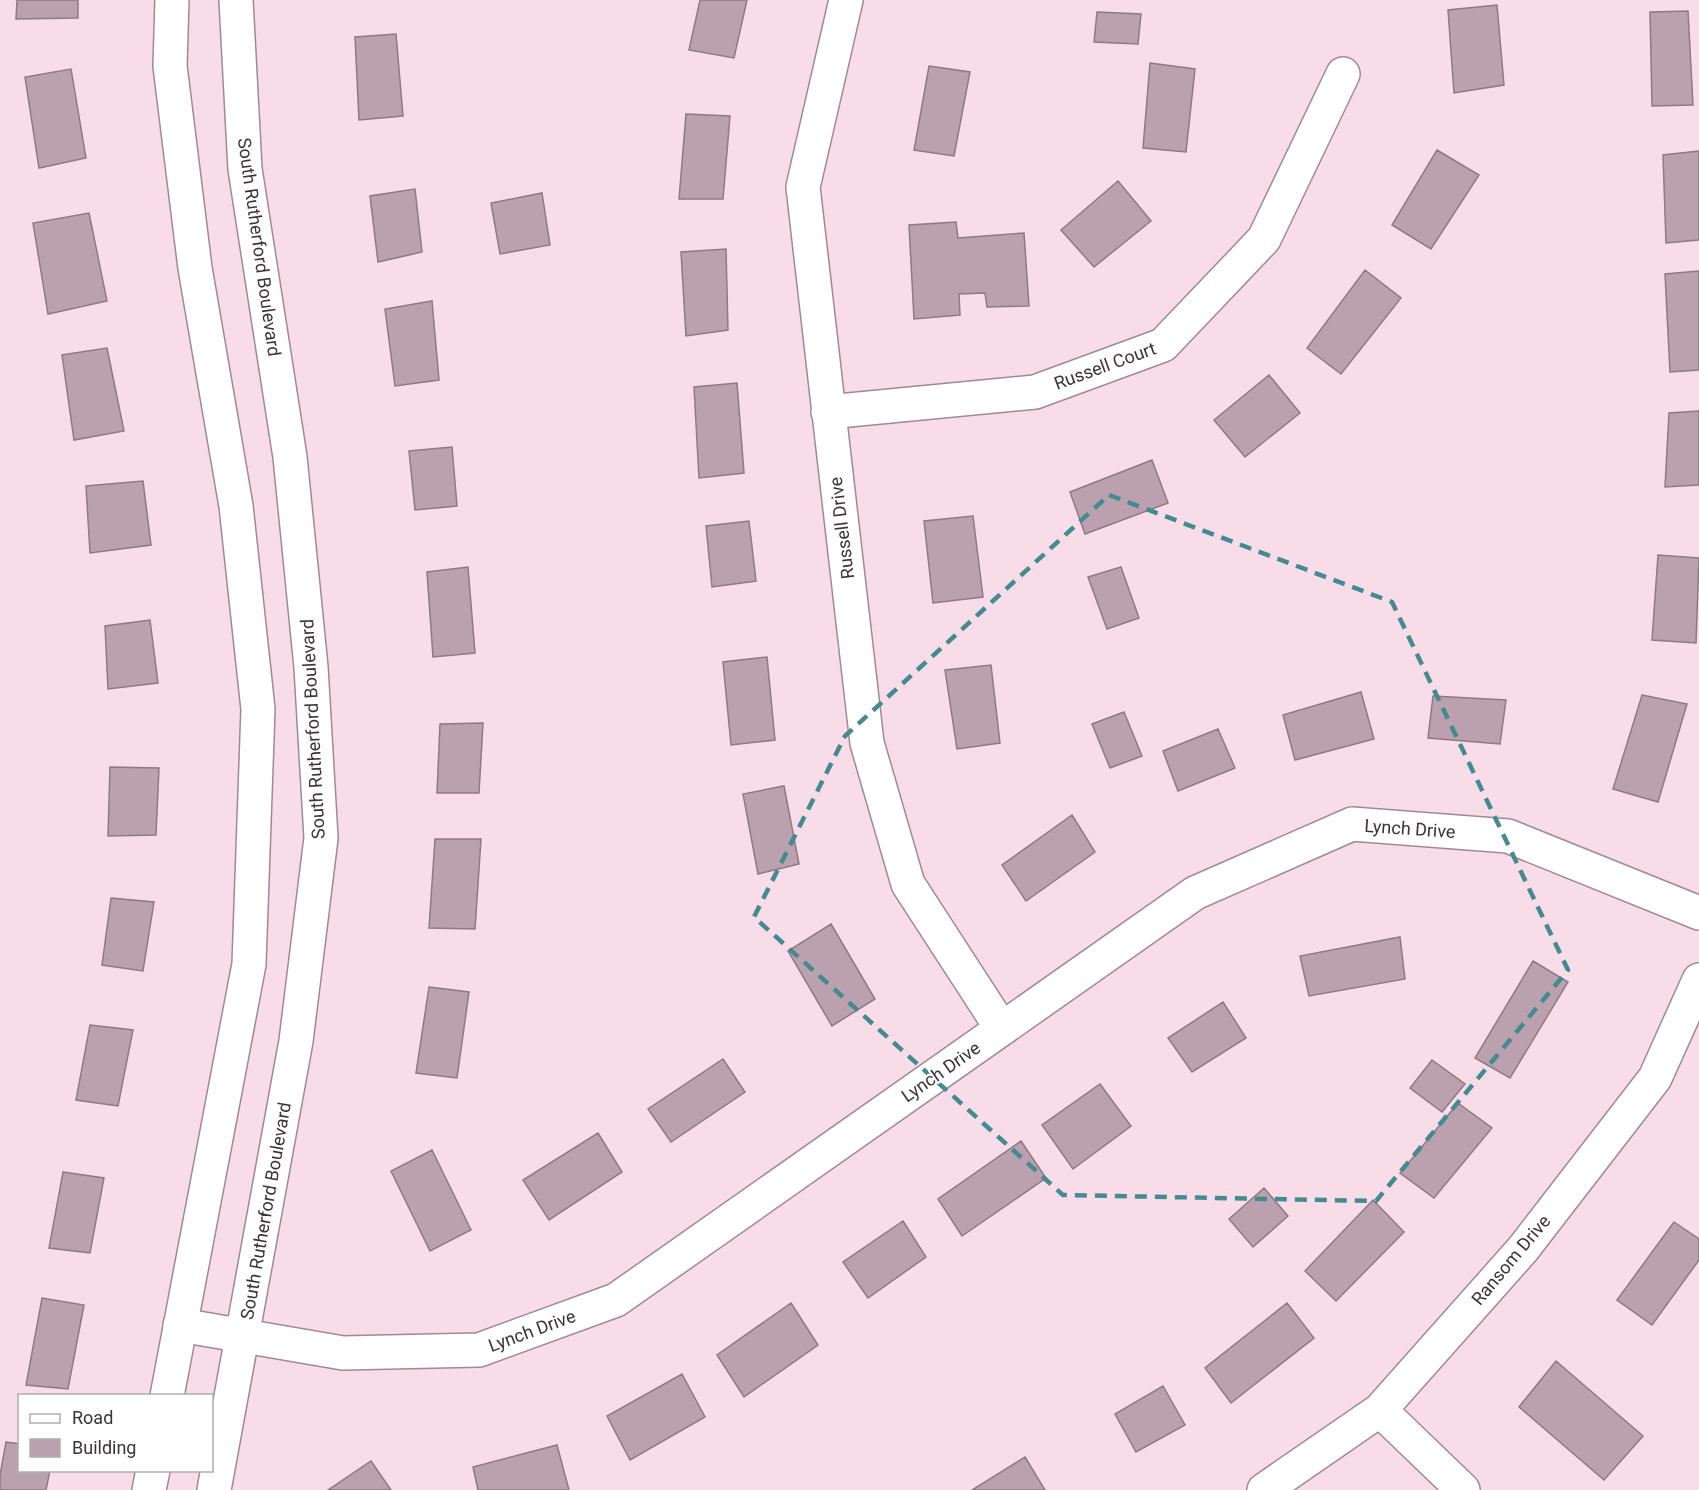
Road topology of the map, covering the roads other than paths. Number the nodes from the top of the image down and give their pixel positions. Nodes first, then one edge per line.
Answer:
1 (172, 0) edge
2 (236, 0) edge
3 (846, 0) edge
4 (1342, 74) dead end
5 (828, 412) junction
6 (1699, 913) edge
7 (1699, 980) edge
8 (1002, 1029) junction
9 (180, 1324) junction
10 (243, 1336) junction
11 (167, 1394) edge
12 (1380, 1410) junction
13 (153, 1472) edge
14 (149, 1490) edge
15 (214, 1490) edge
16 (1264, 1490) edge
17 (1463, 1490) edge

1 - 9 main road
2 - 10 main road, South Rutherford Boulevard
3 - 5 main road, Russell Drive
4 - 5 main road, Russell Court
5 - 8 main road, Russell Drive
6 - 8 main road, Lynch Drive
7 - 12 main road, Ransom Drive
8 - 10 main road, Lynch Drive
9 - 10 main road, Lynch Drive
9 - 11 main road
10 - 15 main road, South Rutherford Boulevard
12 - 16 main road, Ransom Drive
12 - 17 main road
13 - 14 main road

